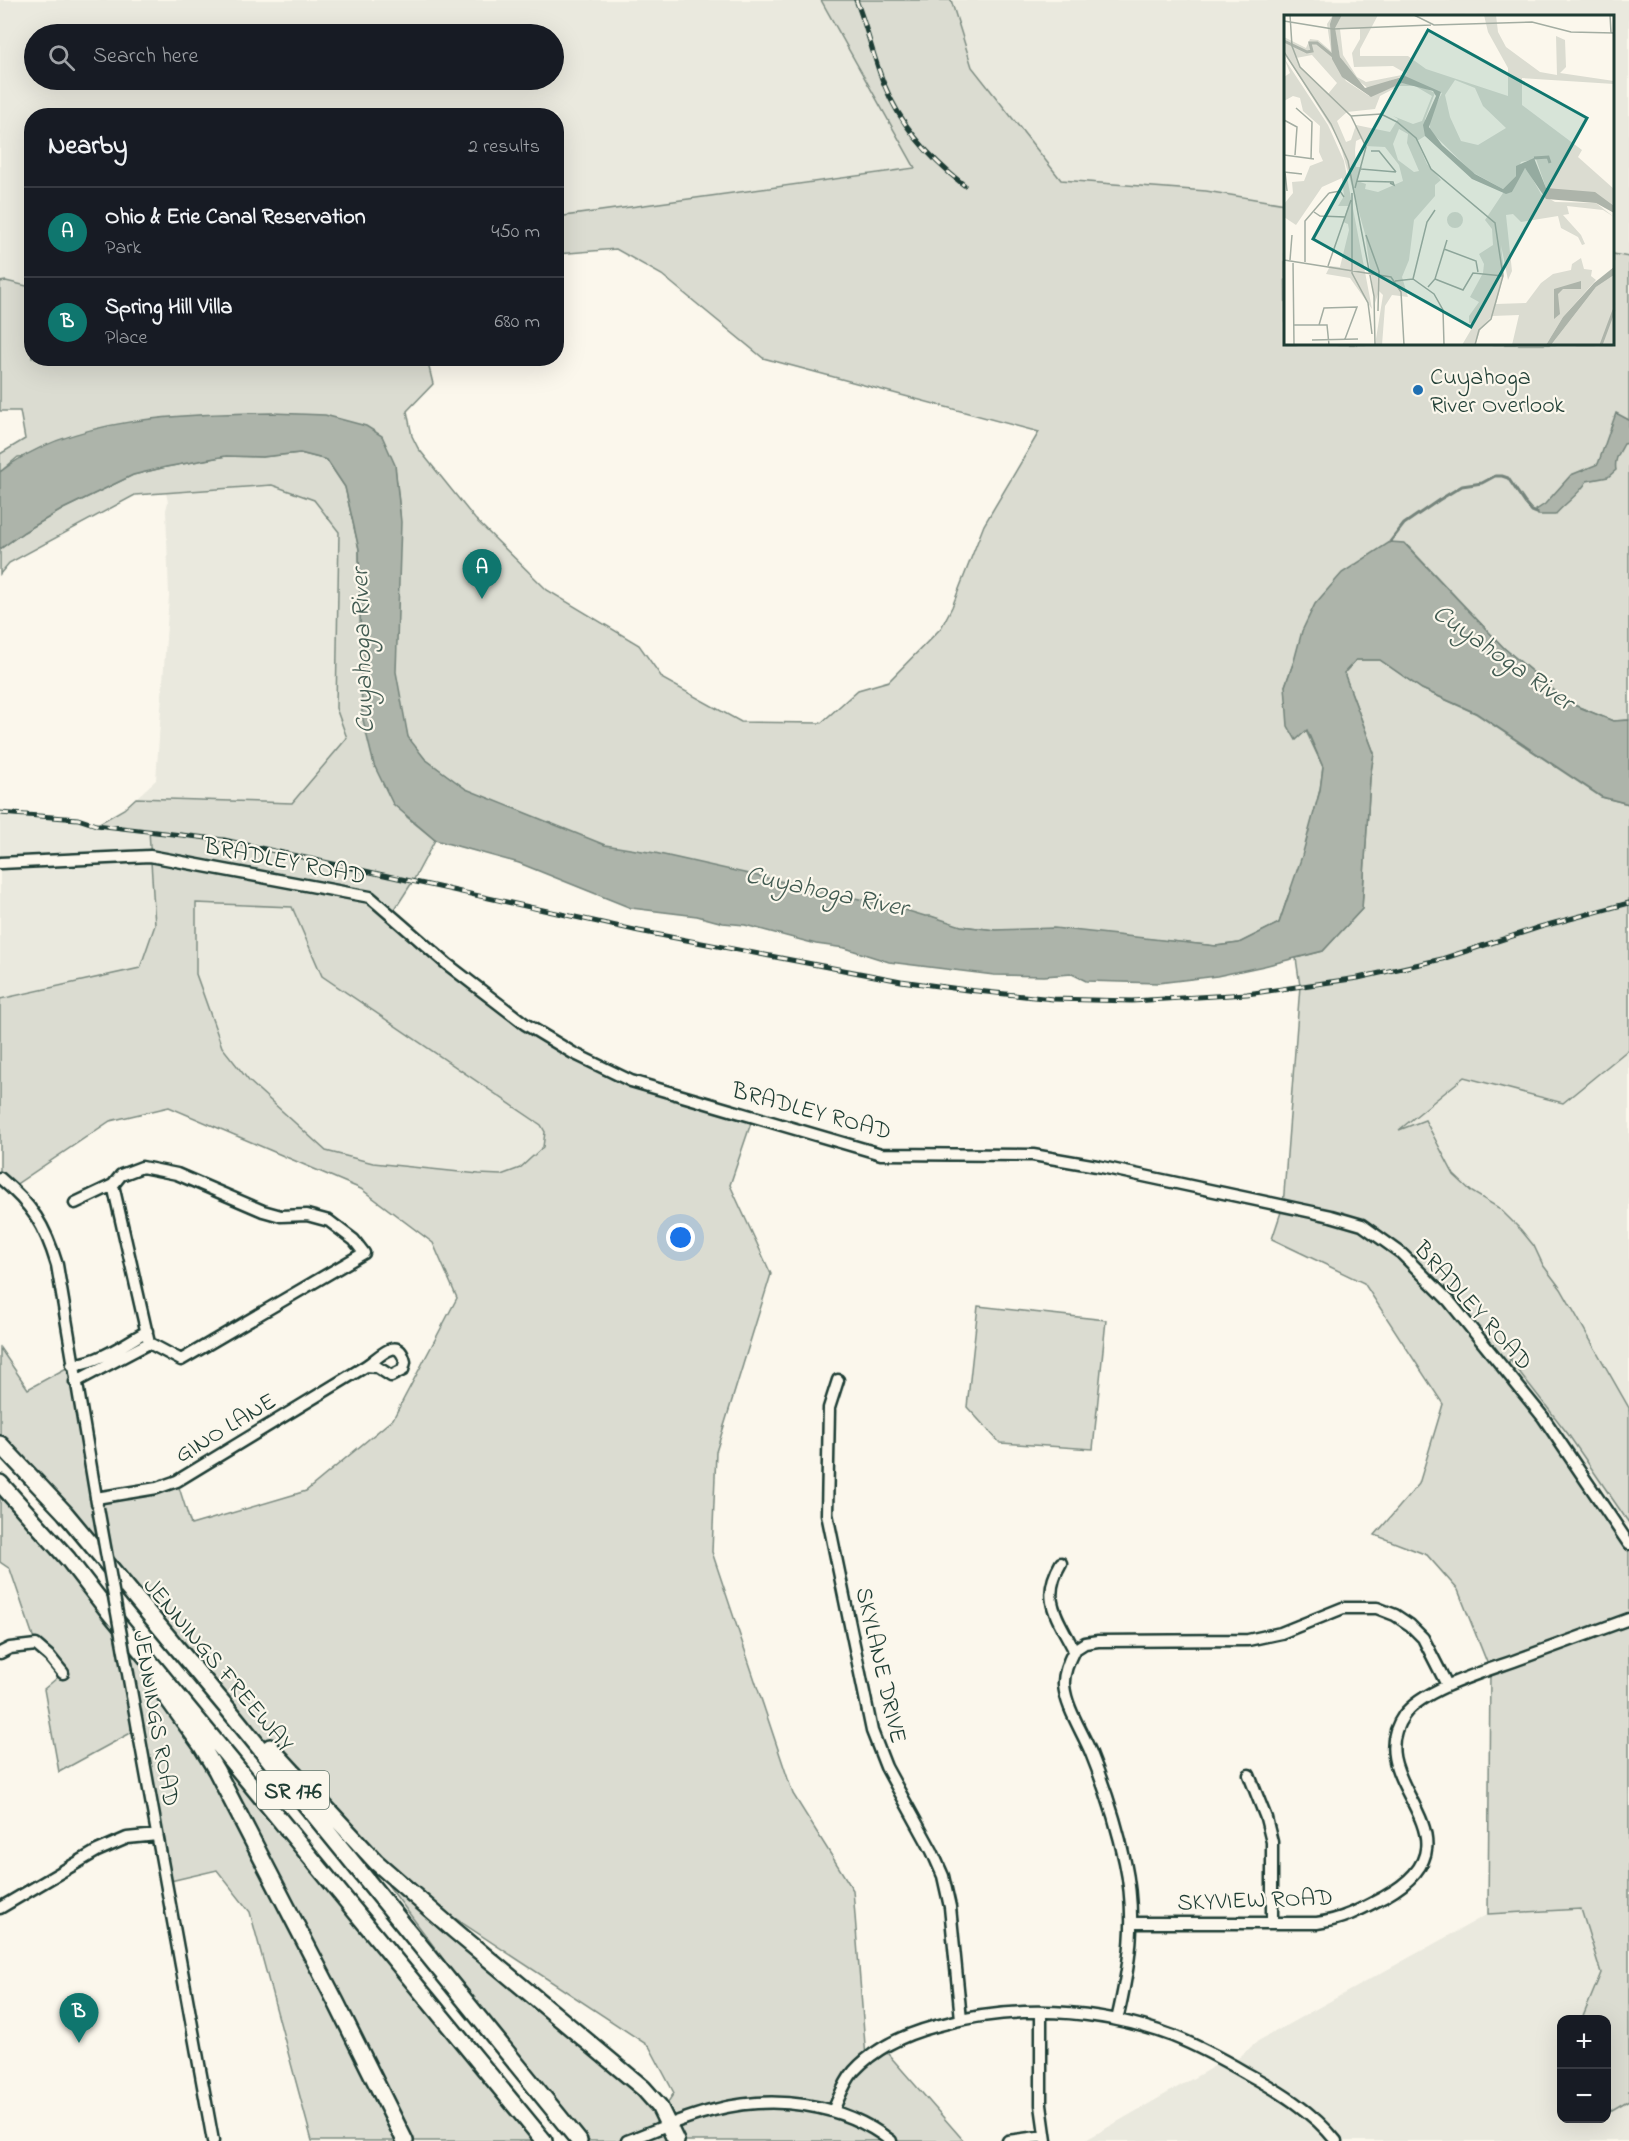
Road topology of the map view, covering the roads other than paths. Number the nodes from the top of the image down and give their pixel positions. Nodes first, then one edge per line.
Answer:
1 (0, 863) edge
2 (0, 1178) edge
3 (113, 1185) junction
4 (75, 1203) dead end
5 (147, 1331) junction
6 (149, 1343) junction
7 (72, 1365) junction
8 (366, 1366) dead end
9 (838, 1380) dead end
10 (75, 1382) junction
11 (0, 1444) edge
12 (0, 1483) edge
13 (97, 1503) junction
14 (1629, 1544) edge
15 (1061, 1563) dead end
16 (109, 1612) junction
17 (1629, 1619) edge
18 (1074, 1650) junction
19 (0, 1653) edge
20 (63, 1673) dead end
21 (1448, 1685) junction
22 (228, 1709) junction
23 (1249, 1775) dead end
24 (157, 1835) junction
25 (0, 1908) edge
26 (1133, 1923) junction
27 (1272, 1923) junction
28 (1041, 2012) junction
29 (961, 2019) junction
30 (1117, 2020) junction
31 (833, 2111) junction
32 (669, 2125) junction
33 (1046, 2138) edge
34 (213, 2141) edge
35 (405, 2141) edge
36 (544, 2141) edge
37 (579, 2141) edge
38 (628, 2141) edge
39 (676, 2141) edge
40 (891, 2141) edge
41 (1008, 2141) edge
42 (1336, 2141) edge

1 - 14 street, BRADLEY ROAD
2 - 7 street, JENNINGS ROAD
3 - 4 street
3 - 5 street
3 - 6 street
5 - 6 street
5 - 7 street
6 - 10 street
7 - 10 street, JENNINGS ROAD
8 - 13 street, GINO LANE
9 - 29 street, SKYLANE DRIVE
10 - 13 street, JENNINGS ROAD
11 - 22 highway, JENNINGS FREEWAY / SR 176
12 - 16 highway, SR 176
13 - 24 street, JENNINGS ROAD, bridge
15 - 18 street
16 - 35 highway
16 - 36 highway, SR 176
17 - 21 street, SKYVIEW ROAD
18 - 21 street
18 - 26 street
19 - 20 street
21 - 27 street, SKYVIEW ROAD
22 - 32 highway
22 - 37 highway, JENNINGS FREEWAY / SR 176
23 - 27 street
24 - 25 street
24 - 34 street, JENNINGS ROAD
26 - 27 street, SKYVIEW ROAD
26 - 30 street
28 - 29 street
28 - 30 street
28 - 33 street
29 - 31 street
30 - 42 street
31 - 32 street
31 - 40 street
32 - 38 street
32 - 39 highway
33 - 41 street

